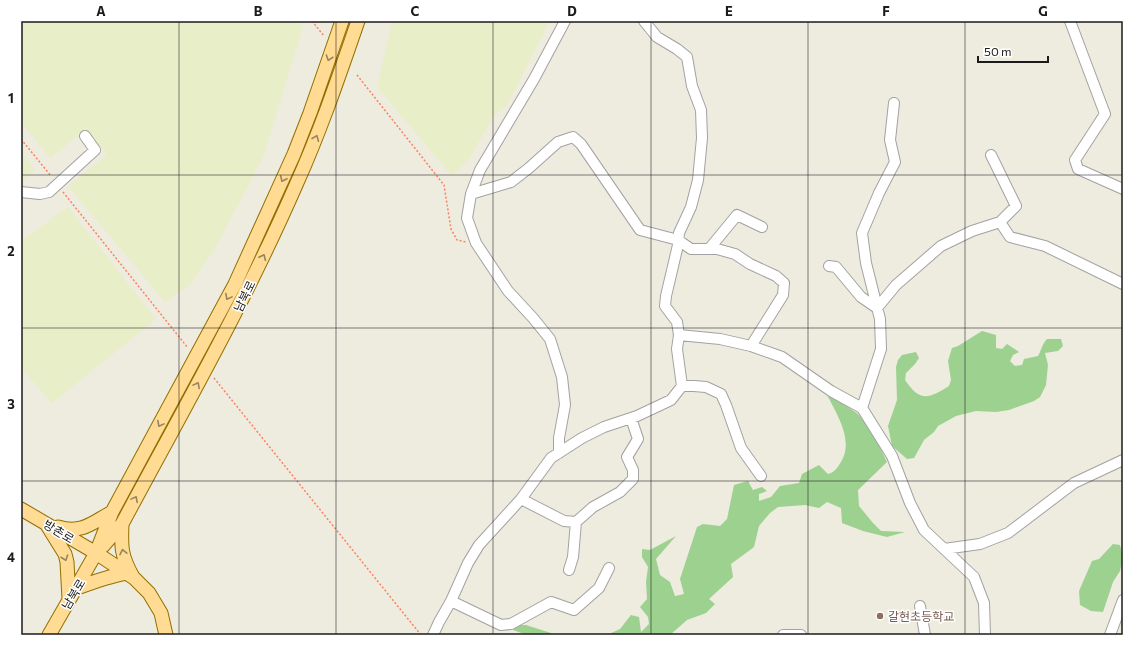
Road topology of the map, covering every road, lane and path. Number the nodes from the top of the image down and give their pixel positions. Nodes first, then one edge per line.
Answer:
1 (312, 21) edge
2 (342, 21) edge
3 (358, 21) edge
4 (565, 21) edge
5 (644, 21) edge
6 (1070, 21) edge
7 (325, 37) dead end
8 (357, 75) dead end
9 (894, 103) dead end
10 (85, 136) dead end
11 (21, 139) edge
12 (991, 155) dead end
13 (57, 184) junction
14 (1123, 189) edge
15 (21, 192) edge
16 (471, 194) junction
17 (1000, 222) junction
18 (762, 227) dead end
19 (678, 240) junction
20 (476, 243) junction
21 (709, 249) junction
22 (829, 266) dead end
23 (1123, 284) edge
24 (877, 308) junction
25 (679, 335) junction
26 (184, 344) dead end
27 (751, 346) junction
28 (214, 378) dead end
29 (682, 386) junction
30 (862, 408) junction
31 (631, 418) junction
32 (558, 453) junction
33 (1123, 460) edge
34 (761, 476) dead end
35 (521, 498) junction
36 (21, 509) edge
37 (112, 512) junction
38 (576, 522) junction
39 (46, 524) junction
40 (122, 524) junction
41 (944, 549) junction
42 (96, 553) junction
43 (609, 568) dead end
44 (569, 570) dead end
45 (131, 576) junction
46 (77, 588) junction
47 (69, 600) junction
48 (1123, 600) edge
49 (451, 601) junction
50 (920, 606) dead end
51 (50, 635) edge
52 (166, 635) edge
53 (421, 635) edge
54 (433, 635) edge
55 (783, 635) edge
56 (801, 635) edge
57 (925, 635) edge
58 (985, 635) edge
59 (1110, 635) edge

1 - 7 path
2 -> 37 main road, 남북로
40 -> 3 main road, 남북로
4 - 16 street
5 - 19 street
6 - 14 street
8 - 20 path
9 - 24 street
10 - 13 street
11 - 13 path
12 - 17 street
13 - 15 street
13 - 26 path
16 - 19 street
16 - 20 street
17 - 23 street
17 - 24 street
18 - 21 street
19 - 21 street
19 - 25 street
20 - 32 street
21 - 27 street
22 - 24 street
24 - 30 street
25 - 27 street
25 - 29 street
27 - 30 street
28 - 53 path
29 - 31 street
29 - 34 street
30 - 41 street
31 - 32 street
31 - 38 street
32 - 35 street
33 - 41 street
35 - 38 street
35 - 49 street
36 - 39 main road, 방촌로
37 - 39 main road
37 - 42 main road, 남북로
38 - 44 street
39 - 42 main road, 방촌로
39 -> 47 main road
40 - 42 main road, 남북로
45 -> 40 main road
41 - 58 street
42 - 45 main road, 방촌로
42 - 46 main road, 남북로
43 - 49 street
45 - 46 main road
45 - 52 main road
46 - 47 main road, 남북로
47 - 51 main road, 남북로
48 - 59 street
49 - 54 street
50 - 57 street
55 - 56 street

